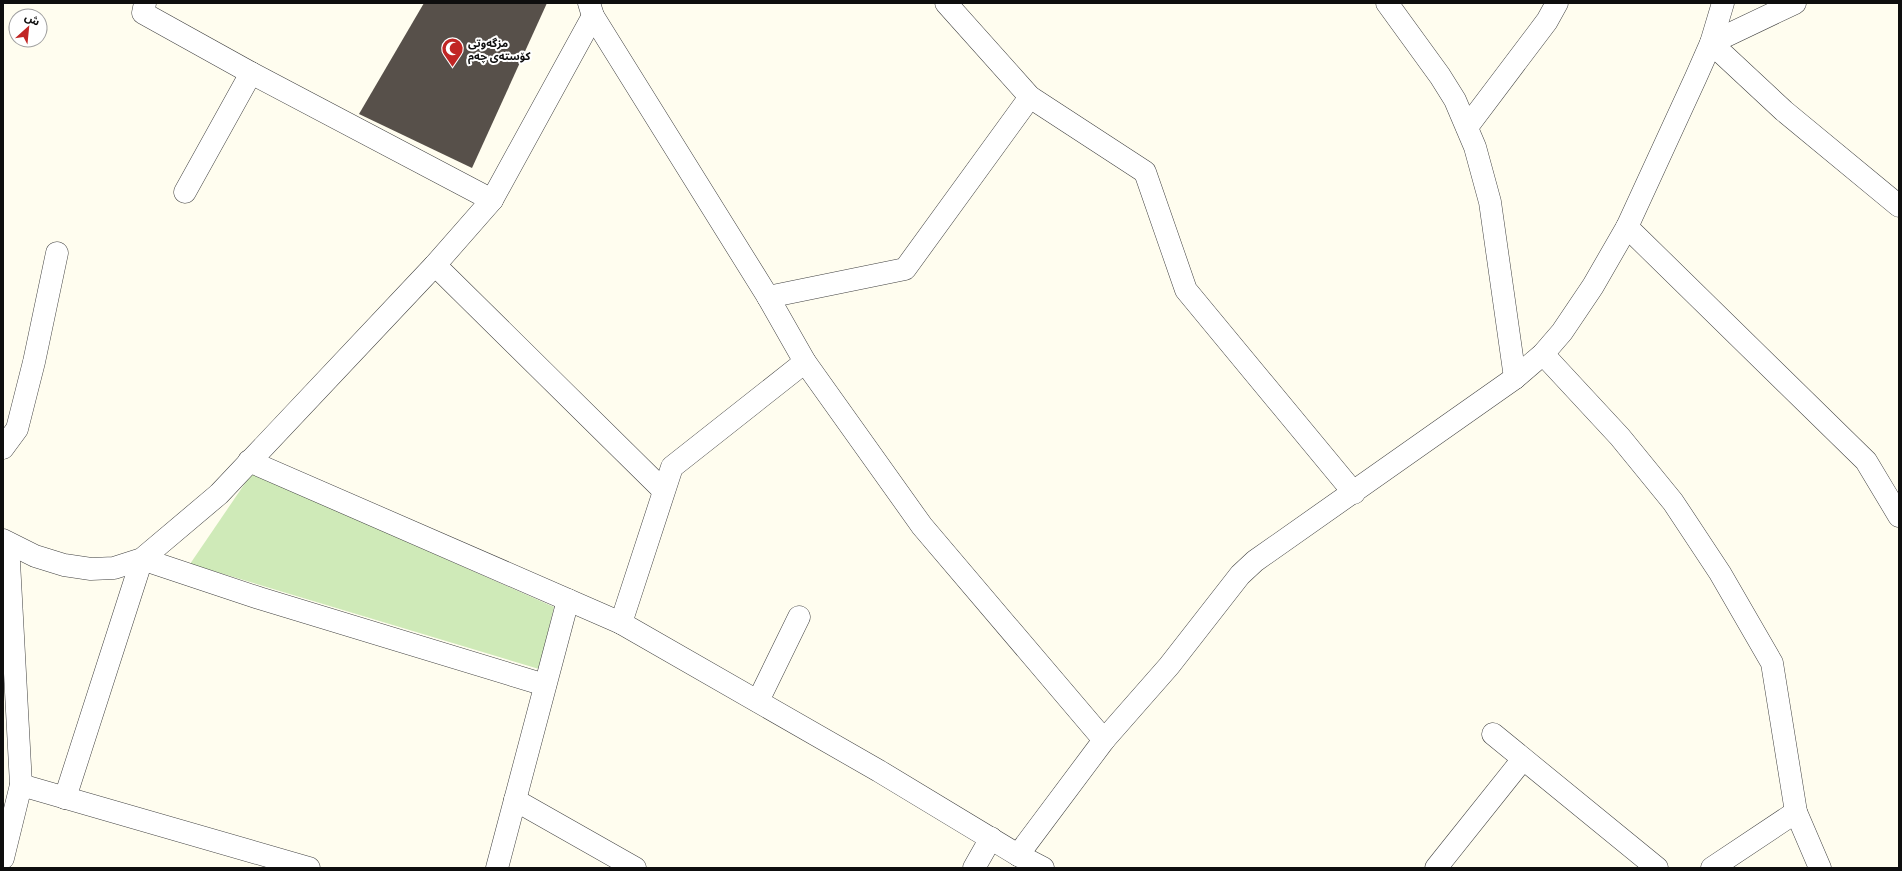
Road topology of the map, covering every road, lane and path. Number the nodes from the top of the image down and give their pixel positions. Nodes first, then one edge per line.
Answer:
1 (145, 3) edge
2 (946, 3) edge
3 (1387, 3) edge
4 (1557, 3) edge
5 (1722, 3) edge
6 (1795, 3) edge
7 (591, 10) edge
8 (1711, 43) junction
9 (251, 73) junction
10 (1030, 97) junction
11 (1468, 127) junction
12 (185, 192) dead end
13 (492, 200) junction
14 (1899, 206) edge
15 (1627, 227) junction
16 (57, 253) dead end
17 (435, 264) junction
18 (768, 297) junction
19 (1543, 354) junction
20 (805, 362) junction
21 (1515, 378) junction
22 (3, 448) edge
23 (249, 461) junction
24 (664, 490) junction
25 (1354, 492) junction
26 (1897, 507) edge
27 (6, 542) edge
28 (142, 559) junction
29 (568, 600) junction
30 (799, 617) dead end
31 (621, 623) junction
32 (545, 685) junction
33 (758, 701) junction
34 (1493, 734) dead end
35 (1104, 740) junction
36 (1523, 758) junction
37 (21, 785) junction
38 (65, 798) junction
39 (515, 800) junction
40 (1796, 812) junction
41 (991, 838) junction
42 (1018, 855) junction
43 (3, 858) edge
44 (309, 868) edge
45 (497, 868) edge
46 (635, 868) edge
47 (974, 868) edge
48 (1043, 868) edge
49 (1436, 868) edge
50 (1657, 868) edge
51 (1712, 868) edge
52 (1820, 868) edge

1 - 9 street
2 - 10 street
3 - 11 street
4 - 11 street
5 - 8 street
6 - 8 street
7 - 13 street
7 - 18 street
8 - 14 street
8 - 15 street
9 - 12 street
9 - 13 street
10 - 18 street
10 - 25 street
11 - 21 street
13 - 17 street
15 - 19 street
15 - 26 street
16 - 22 street
17 - 23 street
17 - 24 street
18 - 20 street
19 - 21 street
19 - 40 street
20 - 24 street
20 - 35 street
21 - 25 street
23 - 28 street
23 - 29 street
24 - 31 street
25 - 35 street
27 - 28 street
27 - 37 street
28 - 32 street
28 - 38 street
29 - 31 street
29 - 32 street
30 - 33 street
31 - 33 street
32 - 39 street
33 - 41 street
34 - 36 street
35 - 42 street
36 - 49 street
36 - 50 street
37 - 38 street
37 - 43 street
38 - 44 street
39 - 45 street
39 - 46 street
40 - 51 street
40 - 52 street
41 - 42 street
41 - 47 street
42 - 48 street

